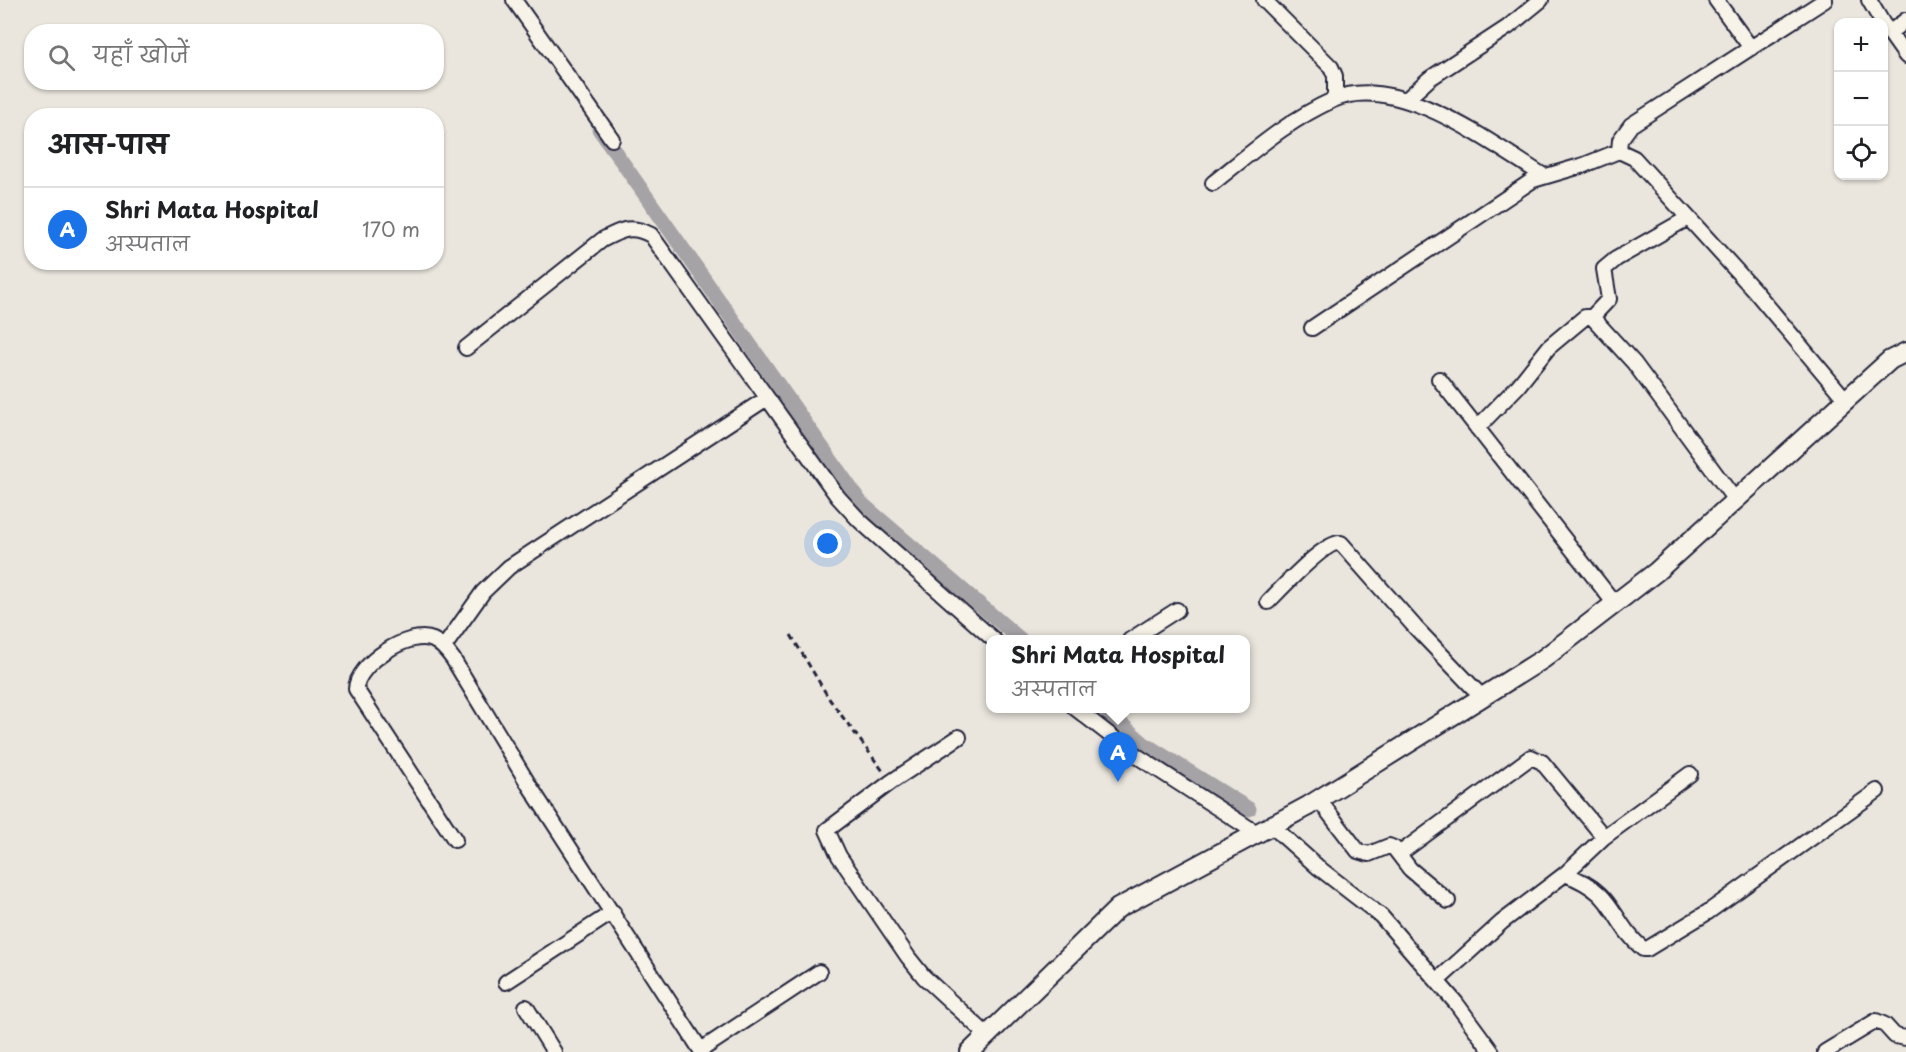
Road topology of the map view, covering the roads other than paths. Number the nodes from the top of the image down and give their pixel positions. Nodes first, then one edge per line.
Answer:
1 (514, 0) edge
2 (1264, 0) edge
3 (1540, 0) edge
4 (1716, 0) edge
5 (1825, 0) edge
6 (1869, 0) edge
7 (1880, 18) edge
8 (1906, 20) edge
9 (1888, 26) edge
10 (1888, 31) edge
11 (1751, 48) junction
12 (1906, 56) edge
13 (1335, 98) junction
14 (1406, 100) junction
15 (612, 139) dead end
16 (1619, 151) junction
17 (1544, 176) junction
18 (1213, 183) dead end
19 (1688, 218) junction
20 (1592, 317) junction
21 (1312, 328) dead end
22 (466, 348) dead end
23 (1906, 352) edge
24 (1439, 379) dead end
25 (767, 398) junction
26 (1846, 400) junction
27 (1477, 428) junction
28 (1735, 500) junction
29 (1268, 602) dead end
30 (1615, 604) junction
31 (1177, 610) dead end
32 (989, 635) edge
33 (1136, 635) edge
34 (444, 647) junction
35 (1482, 697) junction
36 (1081, 713) edge
37 (959, 737) dead end
38 (1689, 774) dead end
39 (1877, 791) dead end
40 (1319, 800) junction
41 (1265, 830) junction
42 (1604, 837) junction
43 (455, 840) dead end
44 (1399, 854) junction
45 (1564, 874) junction
46 (1448, 901) dead end
47 (613, 912) junction
48 (819, 972) dead end
49 (1437, 981) junction
50 (507, 982) dead end
51 (526, 1007) dead end
52 (987, 1035) junction
53 (1903, 1038) edge
54 (701, 1051) edge
55 (554, 1052) edge
56 (970, 1052) edge
57 (1492, 1052) edge
58 (1825, 1052) edge
59 (1905, 1052) edge

1 - 15 street
2 - 13 street
3 - 14 street
4 - 11 street
5 - 11 street
6 - 7 street
8 - 9 street
10 - 12 street
11 - 16 street
13 - 14 street
13 - 18 street
14 - 17 street
16 - 17 street
16 - 19 street
17 - 21 street
19 - 20 street
19 - 26 street
20 - 27 street
20 - 28 street
22 - 25 street
23 - 26 street
24 - 27 street
25 - 32 street
25 - 34 street
26 - 28 street
27 - 30 street
28 - 30 street
29 - 35 street
30 - 35 street
31 - 33 street
34 - 43 street
34 - 47 street
35 - 40 street
36 - 41 street
37 - 52 street
38 - 42 street
39 - 45 street
40 - 41 street
40 - 44 street
41 - 49 street
41 - 52 street
42 - 44 street
42 - 45 street
44 - 46 street
45 - 49 street
47 - 50 street
47 - 54 street
48 - 54 street
49 - 57 street
51 - 55 street
52 - 56 street
53 - 58 street
53 - 59 street

